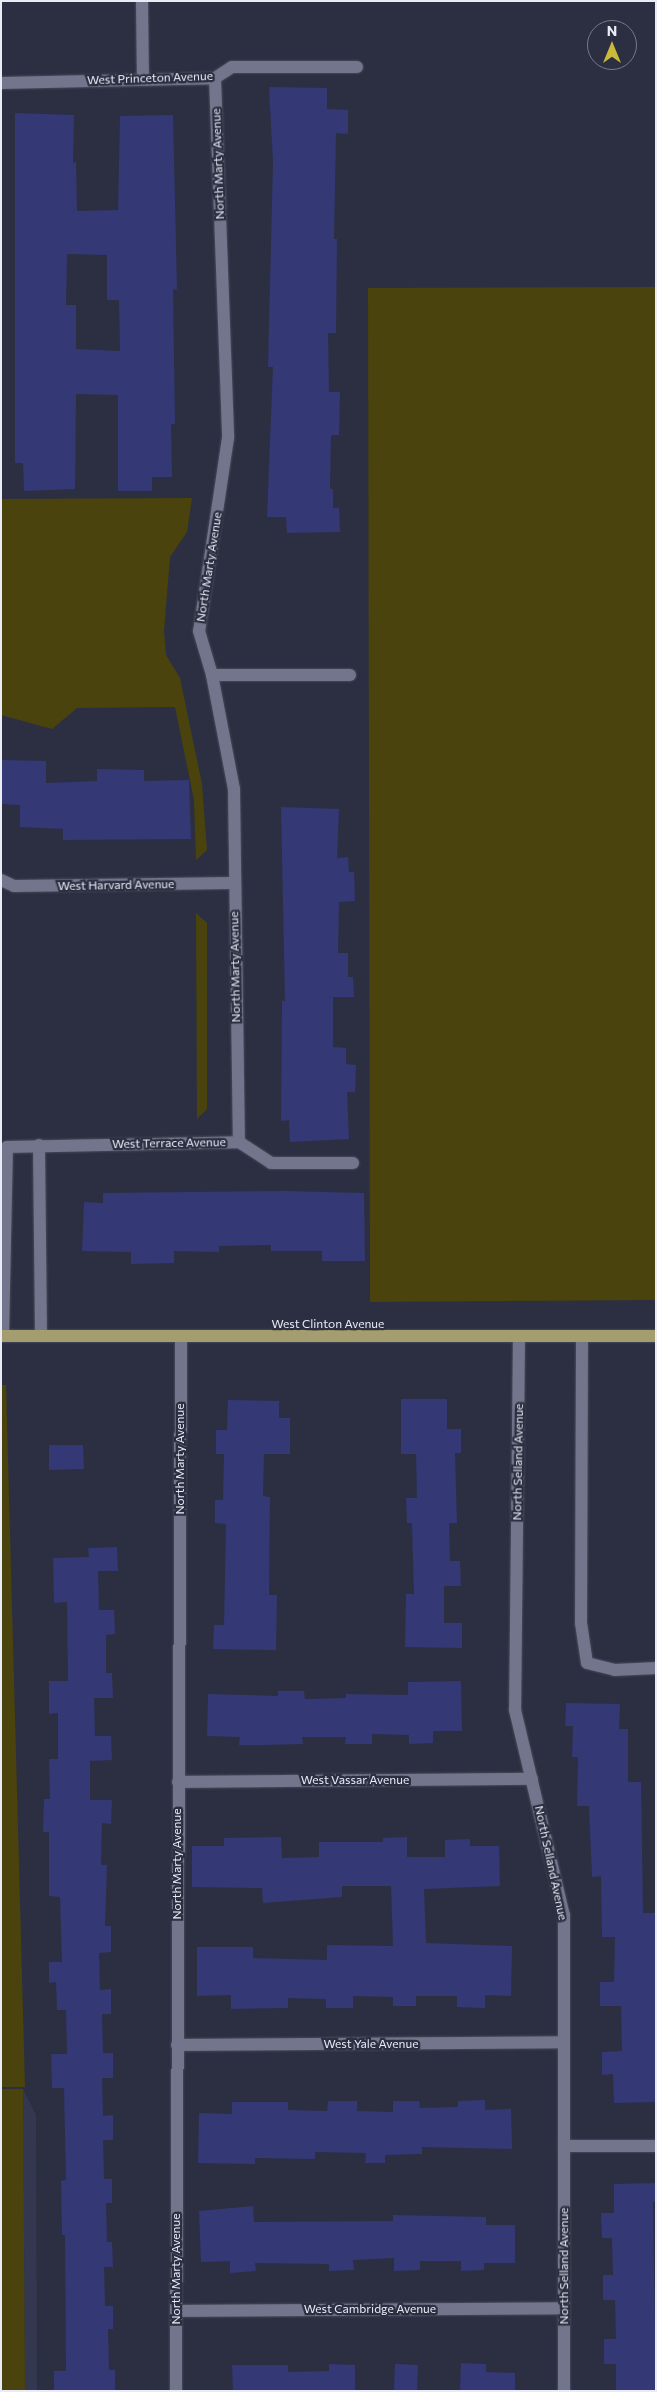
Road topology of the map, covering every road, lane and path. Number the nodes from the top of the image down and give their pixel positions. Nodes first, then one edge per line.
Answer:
1 (142, 1) edge
2 (357, 67) dead end
3 (143, 78) junction
4 (215, 78) junction
5 (1, 82) edge
6 (212, 676) junction
7 (350, 676) dead end
8 (1, 880) edge
9 (233, 883) junction
10 (239, 1142) junction
11 (39, 1145) junction
12 (353, 1164) dead end
13 (2, 1336) edge
14 (41, 1336) junction
15 (582, 1336) junction
16 (656, 1336) edge
17 (519, 1337) junction
18 (181, 1338) junction
19 (656, 1668) edge
20 (532, 1779) junction
21 (178, 1782) junction
22 (564, 2042) junction
23 (177, 2045) junction
24 (564, 2146) junction
25 (656, 2146) edge
26 (564, 2308) junction
27 (176, 2311) junction
28 (176, 2391) edge
29 (564, 2391) edge

1 - 3 street
2 - 4 street, West Princeton Avenue
3 - 4 street, West Princeton Avenue
3 - 5 street, West Princeton Avenue
4 - 6 street, North Marty Avenue
6 - 7 street
6 - 9 street, North Marty Avenue
8 - 9 street, West Harvard Avenue
9 - 10 street, North Marty Avenue
10 - 11 street, West Terrace Avenue
10 - 12 street, West Terrace Avenue
11 - 13 street
11 - 14 street
13 - 14 main road, West Clinton Avenue
14 - 18 main road, West Clinton Avenue
15 - 16 main road, West Clinton Avenue
15 - 17 main road, West Clinton Avenue
15 - 19 street
17 - 18 main road, West Clinton Avenue
17 - 20 street, North Selland Avenue
18 - 21 street, North Marty Avenue
20 - 21 street, West Vassar Avenue
20 - 22 street, North Selland Avenue
21 - 23 street, North Marty Avenue
22 - 23 street, West Yale Avenue
22 - 24 street, North Selland Avenue
23 - 27 street, North Marty Avenue
24 - 25 street
24 - 26 street, North Selland Avenue
26 - 27 street, West Cambridge Avenue
26 - 29 street, North Selland Avenue
27 - 28 street, North Marty Avenue

